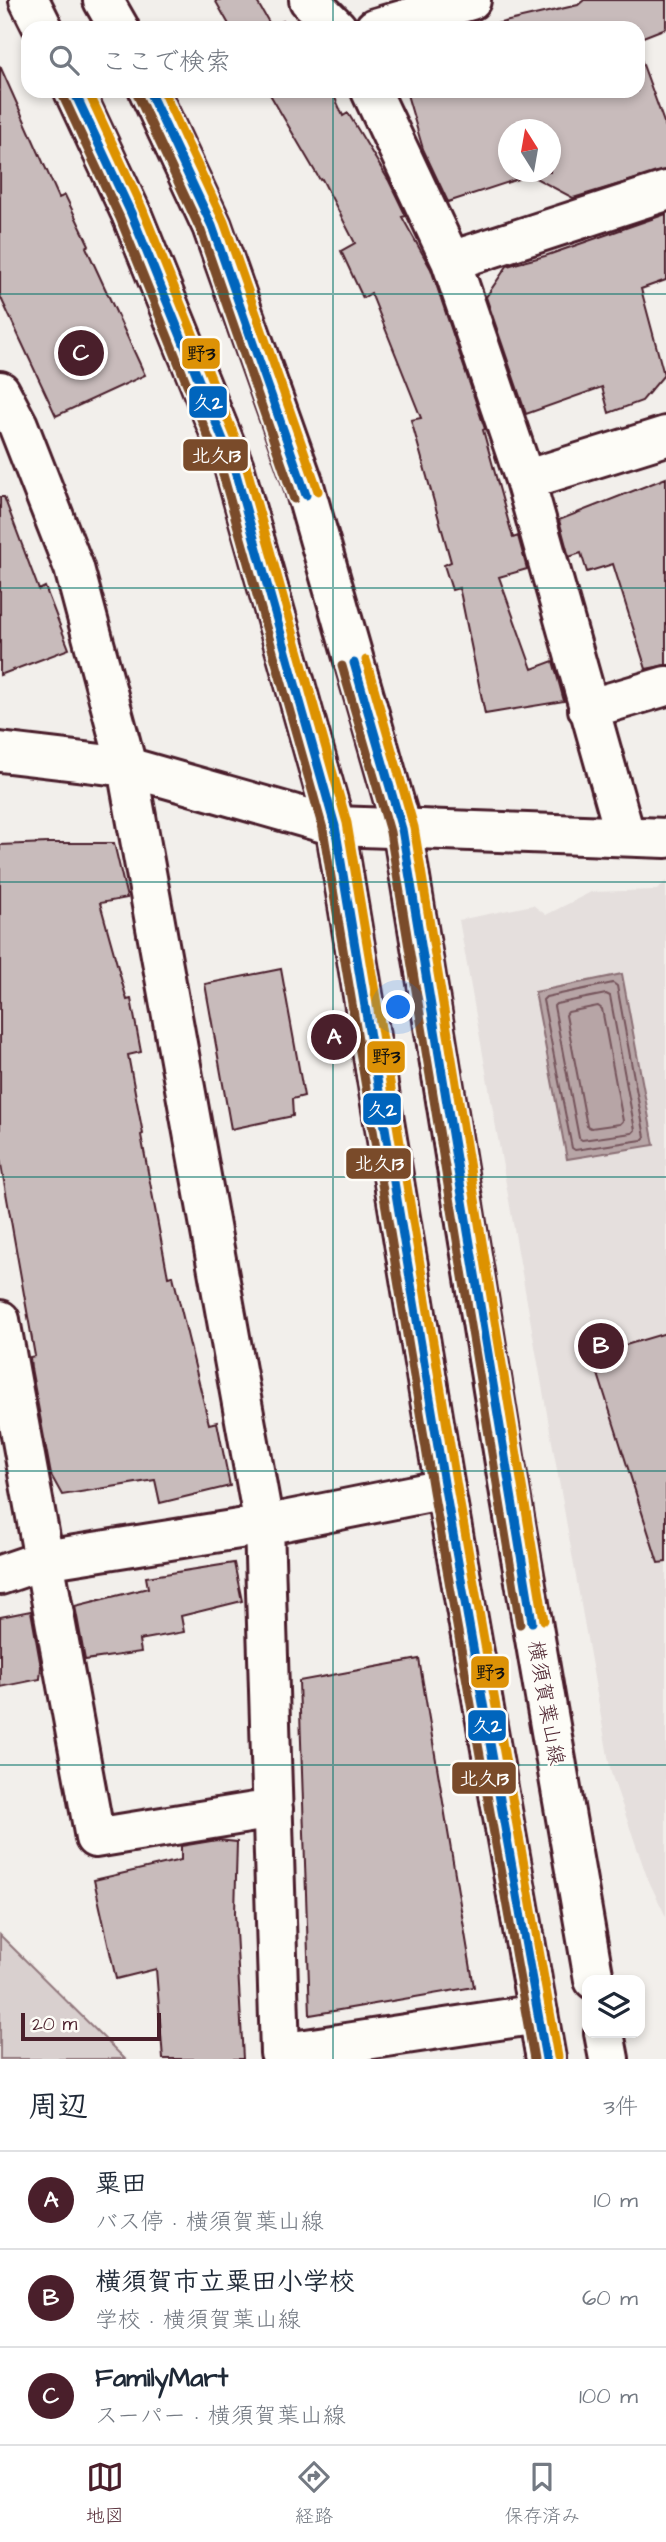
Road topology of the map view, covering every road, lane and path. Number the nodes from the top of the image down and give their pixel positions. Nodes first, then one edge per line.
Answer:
1 (29, 0) edge
2 (103, 0) edge
3 (309, 0) edge
4 (471, 0) edge
5 (40, 21) edge
6 (115, 21) edge
7 (330, 21) edge
8 (399, 21) edge
9 (77, 98) edge
10 (152, 98) edge
11 (374, 98) edge
12 (666, 191) edge
13 (451, 261) junction
14 (0, 391) edge
15 (666, 436) edge
16 (525, 480) junction
17 (666, 686) edge
18 (588, 709) junction
19 (0, 752) edge
20 (127, 767) junction
21 (335, 826) junction
22 (401, 829) junction
23 (625, 835) junction
24 (666, 838) edge
25 (0, 1320) edge
26 (444, 1489) junction
27 (264, 1525) junction
28 (44, 1560) junction
29 (0, 1575) edge
30 (273, 1809) junction
31 (593, 1975) edge
32 (538, 2014) junction
33 (605, 2038) edge
34 (546, 2059) edge
35 (609, 2059) edge

1 - 5 street
2 - 6 street
3 - 7 street
4 - 8 street
9 - 21 street
10 - 22 street, 横須賀葉山線
11 - 13 street
12 - 13 street
13 - 16 street
14 - 20 street
15 - 16 street
16 - 18 street
17 - 18 street
18 - 23 street
19 - 20 street
20 - 21 street
20 - 27 street
21 - 22 street
21 - 26 street
22 - 23 street
22 - 31 street, 横須賀葉山線
23 - 24 street
25 - 28 street
26 - 27 street
26 - 32 street
27 - 28 street
27 - 30 street
28 - 29 street
28 - 30 street
30 - 32 street
32 - 34 street
33 - 35 street

